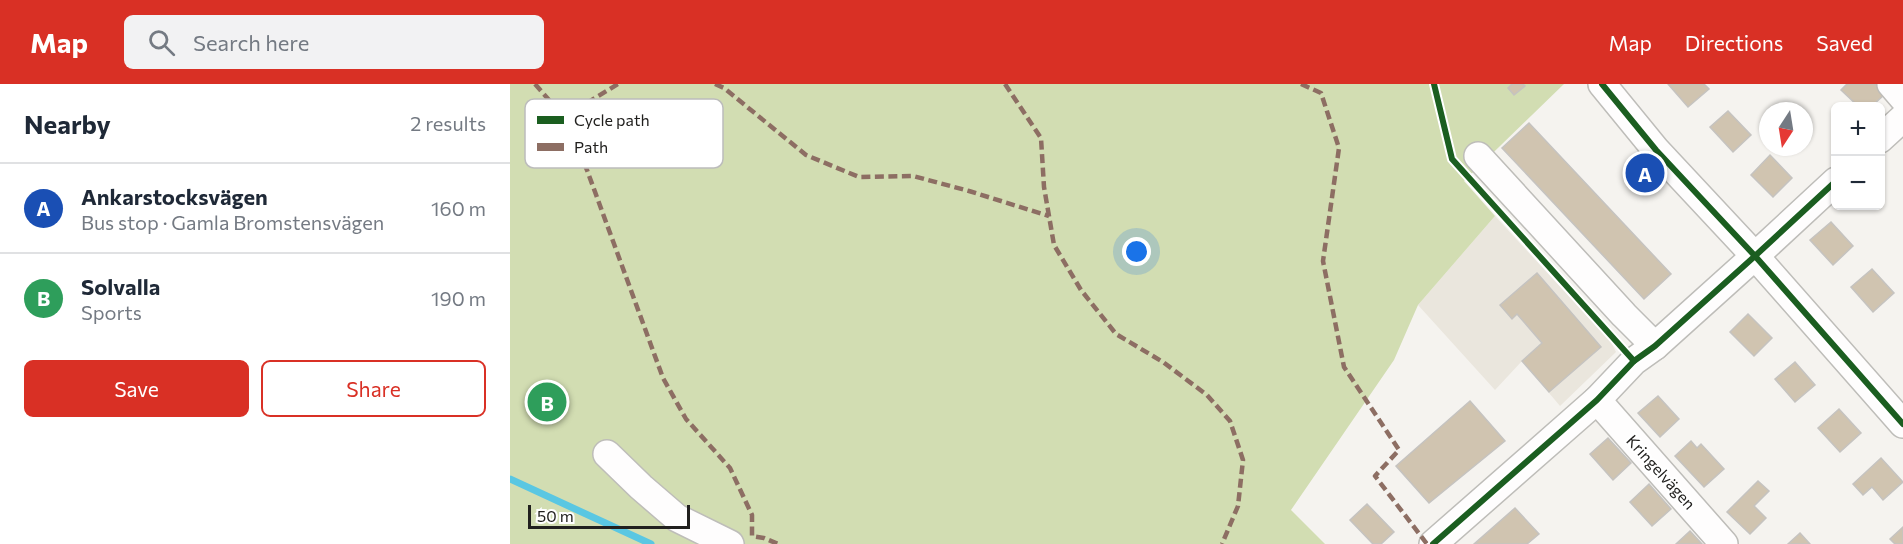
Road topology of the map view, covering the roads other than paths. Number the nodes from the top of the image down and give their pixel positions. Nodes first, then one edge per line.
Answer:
1 (1602, 84) edge
2 (1891, 84) edge
3 (1903, 98) edge
4 (1903, 118) edge
5 (1885, 135) edge
6 (1478, 156) dead end
7 (1831, 186) edge
8 (1755, 256) junction
9 (1655, 346) junction
10 (1597, 400) junction
11 (1903, 424) edge
12 (607, 454) dead end
13 (730, 544) edge
14 (1433, 544) edge
15 (1724, 544) edge

1 - 8 street
2 - 3 street
4 - 5 street
6 - 9 street
7 - 8 street
8 - 9 street
8 - 11 street
9 - 10 street
10 - 14 street
10 - 15 street, Kringelvägen
12 - 13 street

